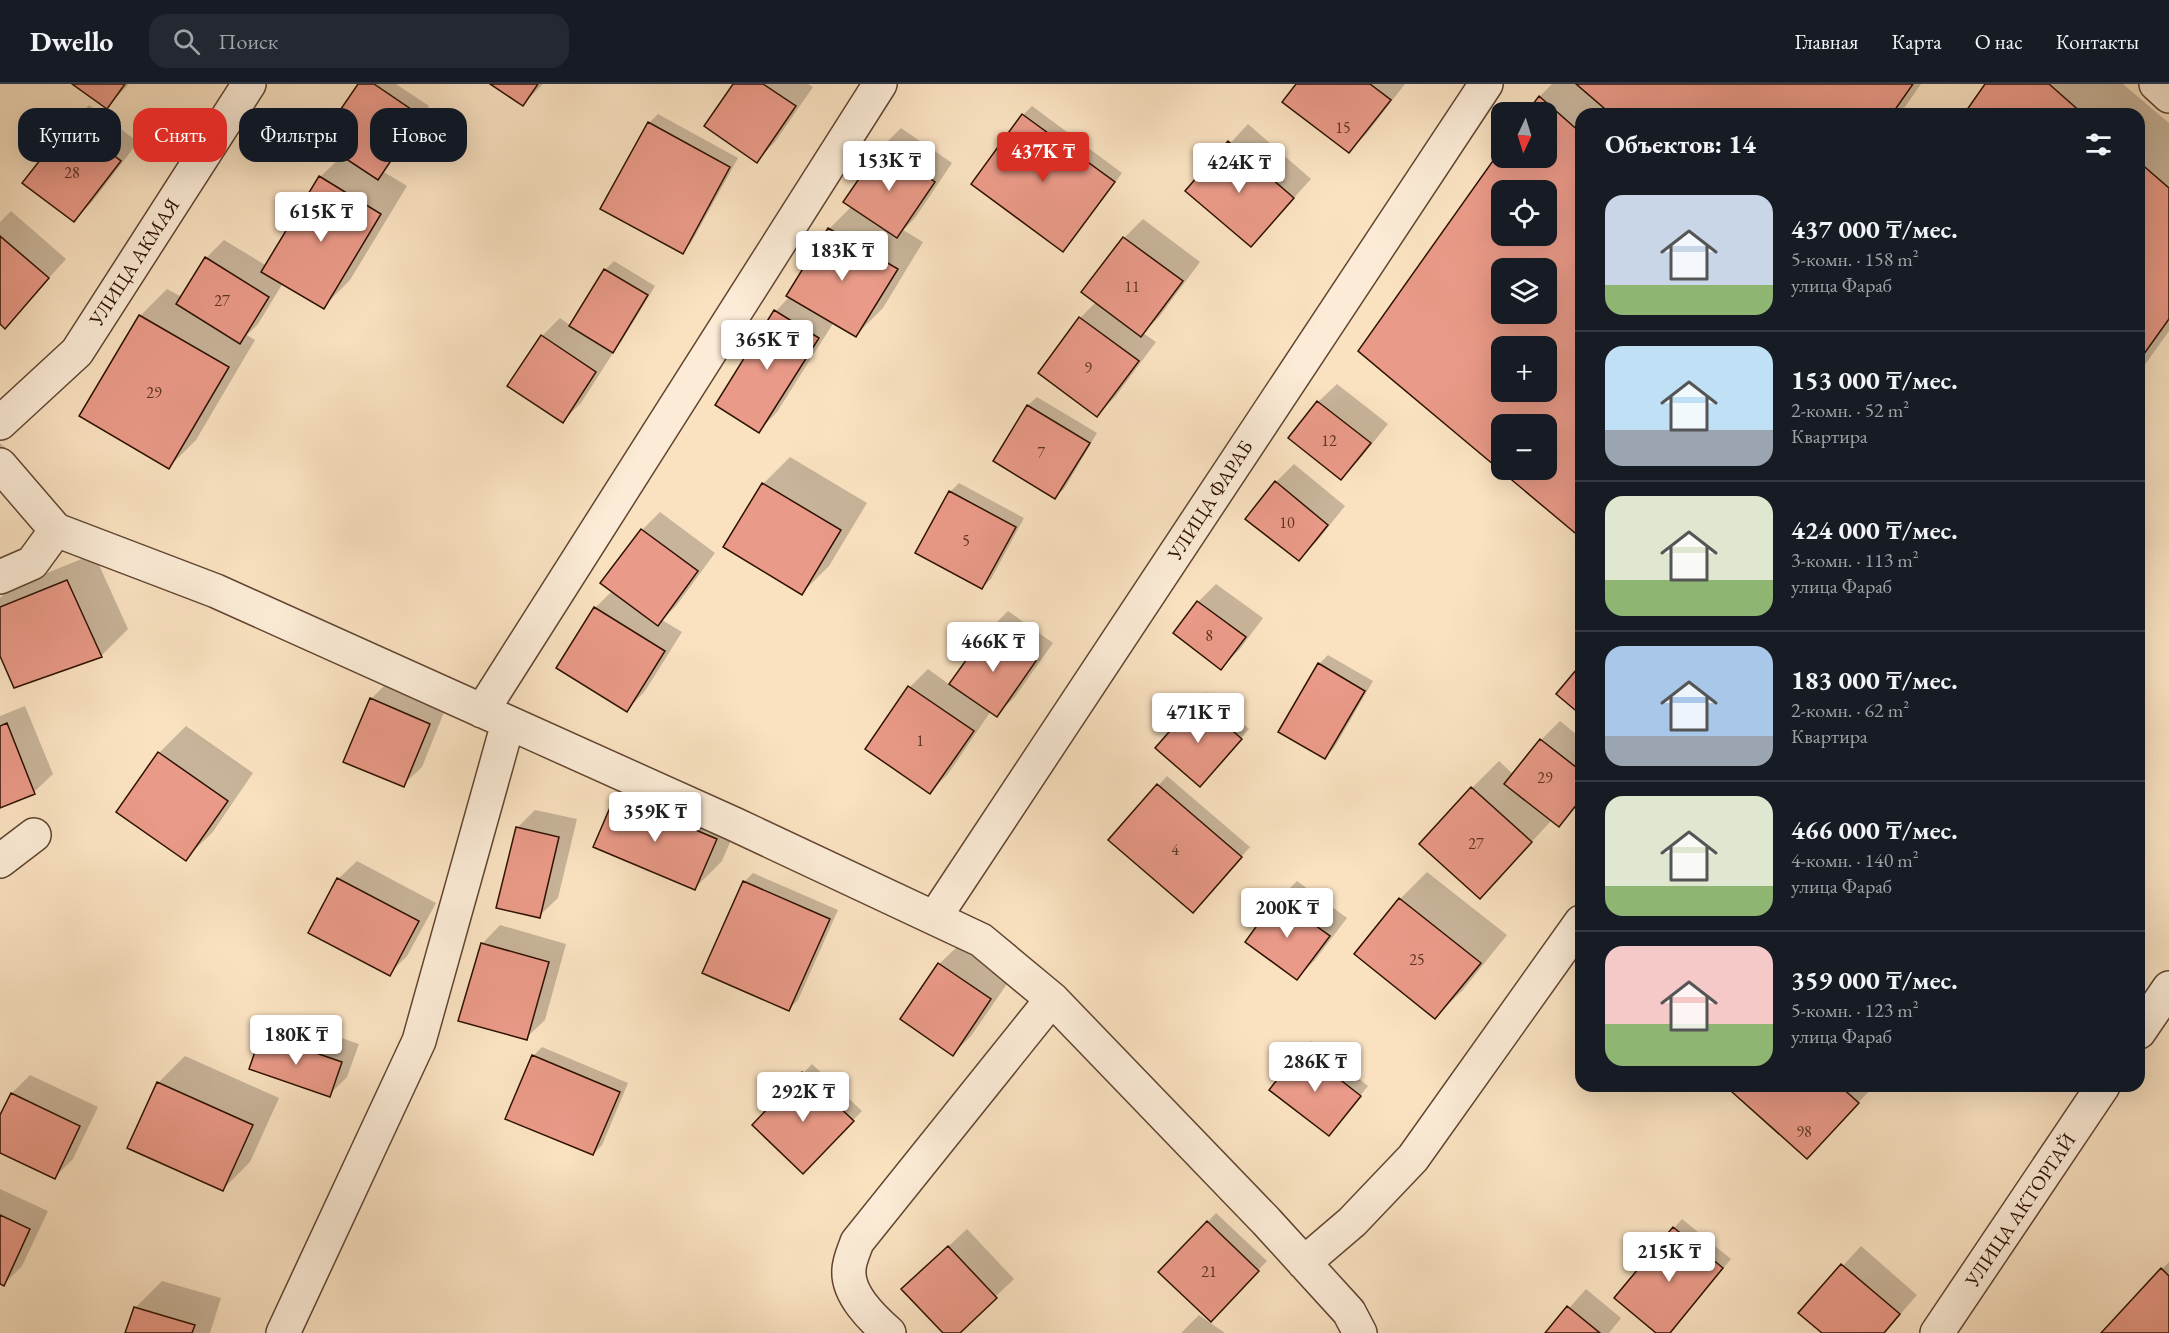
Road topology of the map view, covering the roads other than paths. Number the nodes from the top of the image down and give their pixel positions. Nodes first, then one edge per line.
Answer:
1 (249, 84) edge
2 (880, 84) edge
3 (1486, 84) edge
4 (2156, 84) edge
5 (2169, 96) edge
6 (0, 423) edge
7 (0, 465) edge
8 (56, 530) junction
9 (0, 577) edge
10 (495, 717) junction
11 (34, 835) dead end
12 (0, 861) edge
13 (935, 917) junction
14 (1575, 930) edge
15 (2169, 988) edge
16 (1052, 999) junction
17 (2145, 1023) edge
18 (2099, 1092) edge
19 (1304, 1263) junction
20 (283, 1333) edge
21 (889, 1333) edge
22 (1360, 1333) edge
23 (1937, 1333) edge

1 - 6 street, УЛИЦА АКМАЯ
2 - 10 street
3 - 13 street, УЛИЦА ФАРАБ
4 - 5 street
7 - 8 street
8 - 9 street
8 - 10 street
10 - 13 street
10 - 20 street
11 - 12 street
13 - 16 street
14 - 19 street
15 - 17 street
16 - 19 street
16 - 21 street
18 - 23 street, УЛИЦА АКТОРГАЙ
19 - 22 street

